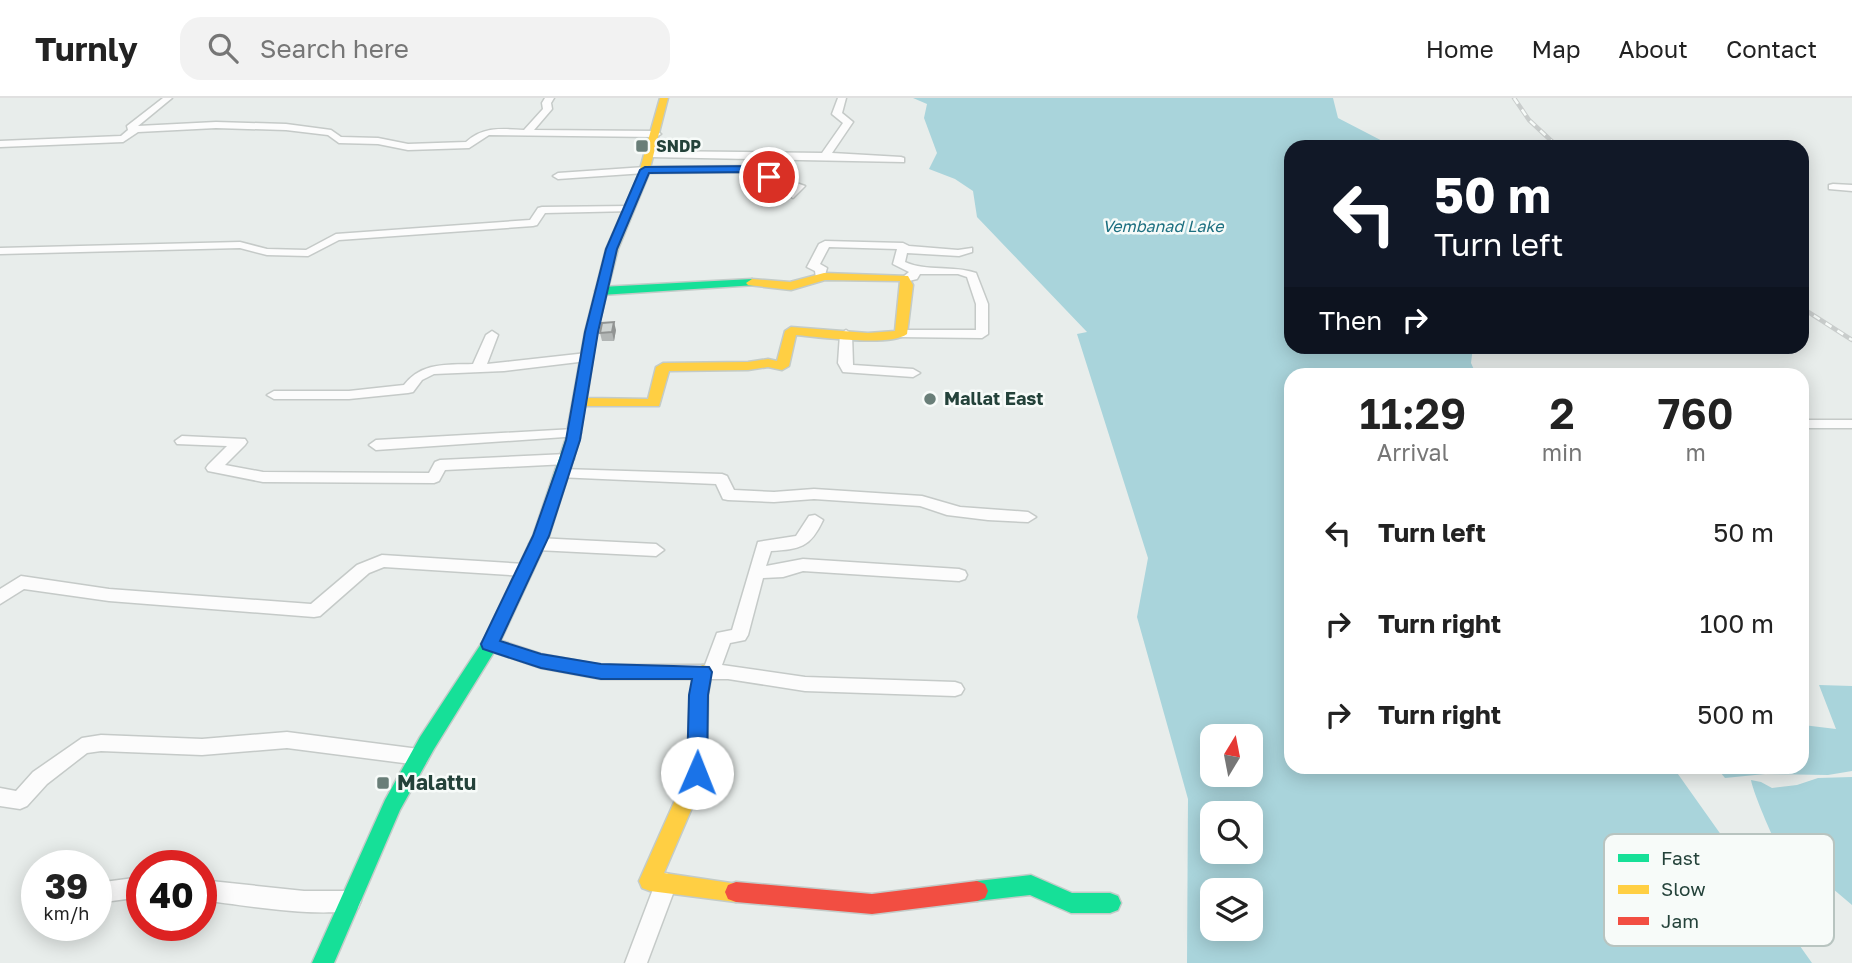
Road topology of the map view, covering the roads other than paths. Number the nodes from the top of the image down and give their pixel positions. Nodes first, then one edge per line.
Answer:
1 (168, 98) edge
2 (550, 98) edge
3 (664, 98) edge
4 (842, 98) edge
5 (136, 129) junction
6 (528, 131) junction
7 (656, 134) junction
8 (0, 144) edge
9 (737, 154) junction
10 (825, 156) junction
11 (901, 160) dead end
12 (647, 162) junction
13 (730, 169) junction
14 (558, 176) dead end
15 (1833, 187) dead end
16 (1852, 188) edge
17 (793, 195) dead end
18 (629, 209) junction
19 (903, 249) junction
20 (968, 250) dead end
21 (0, 251) edge
22 (908, 275) junction
23 (820, 276) junction
24 (601, 291) junction
25 (846, 334) junction
26 (901, 334) junction
27 (492, 335) dead end
28 (587, 358) junction
29 (478, 367) junction
30 (913, 373) dead end
31 (274, 395) dead end
32 (580, 402) junction
33 (1852, 424) edge
34 (1809, 425) edge
35 (574, 433) junction
36 (182, 441) dead end
37 (376, 445) dead end
38 (564, 466) junction
39 (1028, 516) dead end
40 (815, 520) dead end
41 (537, 544) junction
42 (656, 550) dead end
43 (525, 570) junction
44 (757, 573) junction
45 (960, 575) dead end
46 (0, 598) edge
47 (490, 644) junction
48 (707, 672) junction
49 (955, 689) dead end
50 (419, 757) junction
51 (0, 797) edge
52 (666, 883) junction
53 (217, 892) edge
54 (350, 901) junction
55 (1110, 903) dead end
56 (323, 963) edge
57 (636, 963) edge

1 - 5 street
2 - 6 street
3 - 7 street
4 - 10 street
5 - 6 street
5 - 8 street
6 - 7 street
7 - 12 street
9 - 10 street
9 - 12 street
9 - 13 street
10 - 11 street
12 - 13 street
12 - 14 street
12 - 18 street
13 - 17 street
15 - 16 street
18 - 21 street
18 - 24 street
19 - 20 street
19 - 22 street
19 - 23 street
22 - 23 street
22 - 26 street
22 - 26 street
23 - 24 street
24 - 28 street
25 - 26 street
25 - 30 street
25 - 32 street
27 - 29 street
28 - 29 street
28 - 32 street
29 - 31 street
32 - 35 street
33 - 34 street
35 - 37 street
35 - 38 street
36 - 38 street
38 - 39 street
38 - 41 street
40 - 44 street
41 - 42 street
41 - 43 street
43 - 46 street
43 - 47 street
44 - 45 street
44 - 48 street
47 - 48 street
47 - 50 street
48 - 49 street
48 - 52 street
50 - 51 street
50 - 54 street
52 - 55 street
52 - 57 street
53 - 54 street
54 - 56 street

